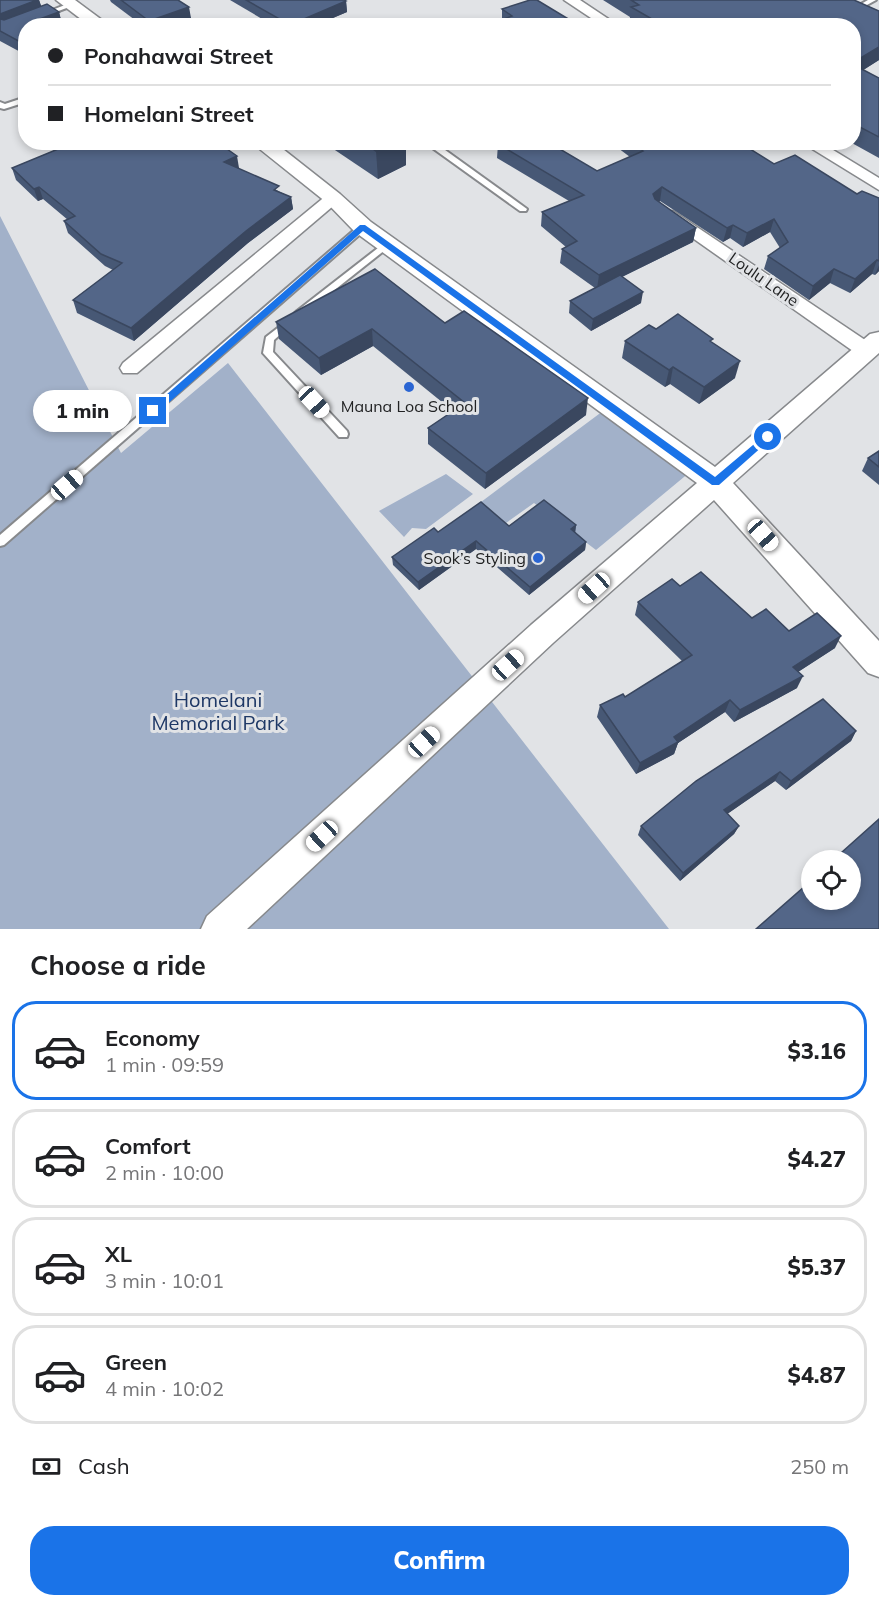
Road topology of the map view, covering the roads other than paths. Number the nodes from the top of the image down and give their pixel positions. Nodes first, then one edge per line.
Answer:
1 (571, 0) edge
2 (873, 0) edge
3 (67, 3) edge
4 (38, 17) edge
5 (90, 18) edge
6 (600, 18) edge
7 (859, 18) edge
8 (18, 102) edge
9 (0, 104) edge
10 (271, 150) edge
11 (439, 150) edge
12 (821, 150) edge
13 (879, 185) edge
14 (333, 198) junction
15 (661, 208) edge
16 (523, 209) dead end
17 (363, 227) junction
18 (387, 244) junction
19 (873, 345) edge
20 (130, 368) dead end
21 (344, 434) dead end
22 (715, 482) junction
23 (0, 542) edge
24 (879, 663) edge
25 (220, 929) edge

1 - 6 street
2 - 7 lane
3 - 4 lane
3 - 5 street
8 - 9 lane
10 - 14 street
11 - 16 lane
12 - 13 street
14 - 17 street
14 - 20 street
15 - 19 street, Loulu Lane
17 - 18 street
17 - 23 lane
18 - 21 lane
18 - 22 street
19 - 22 street
22 - 24 street
22 - 25 street

